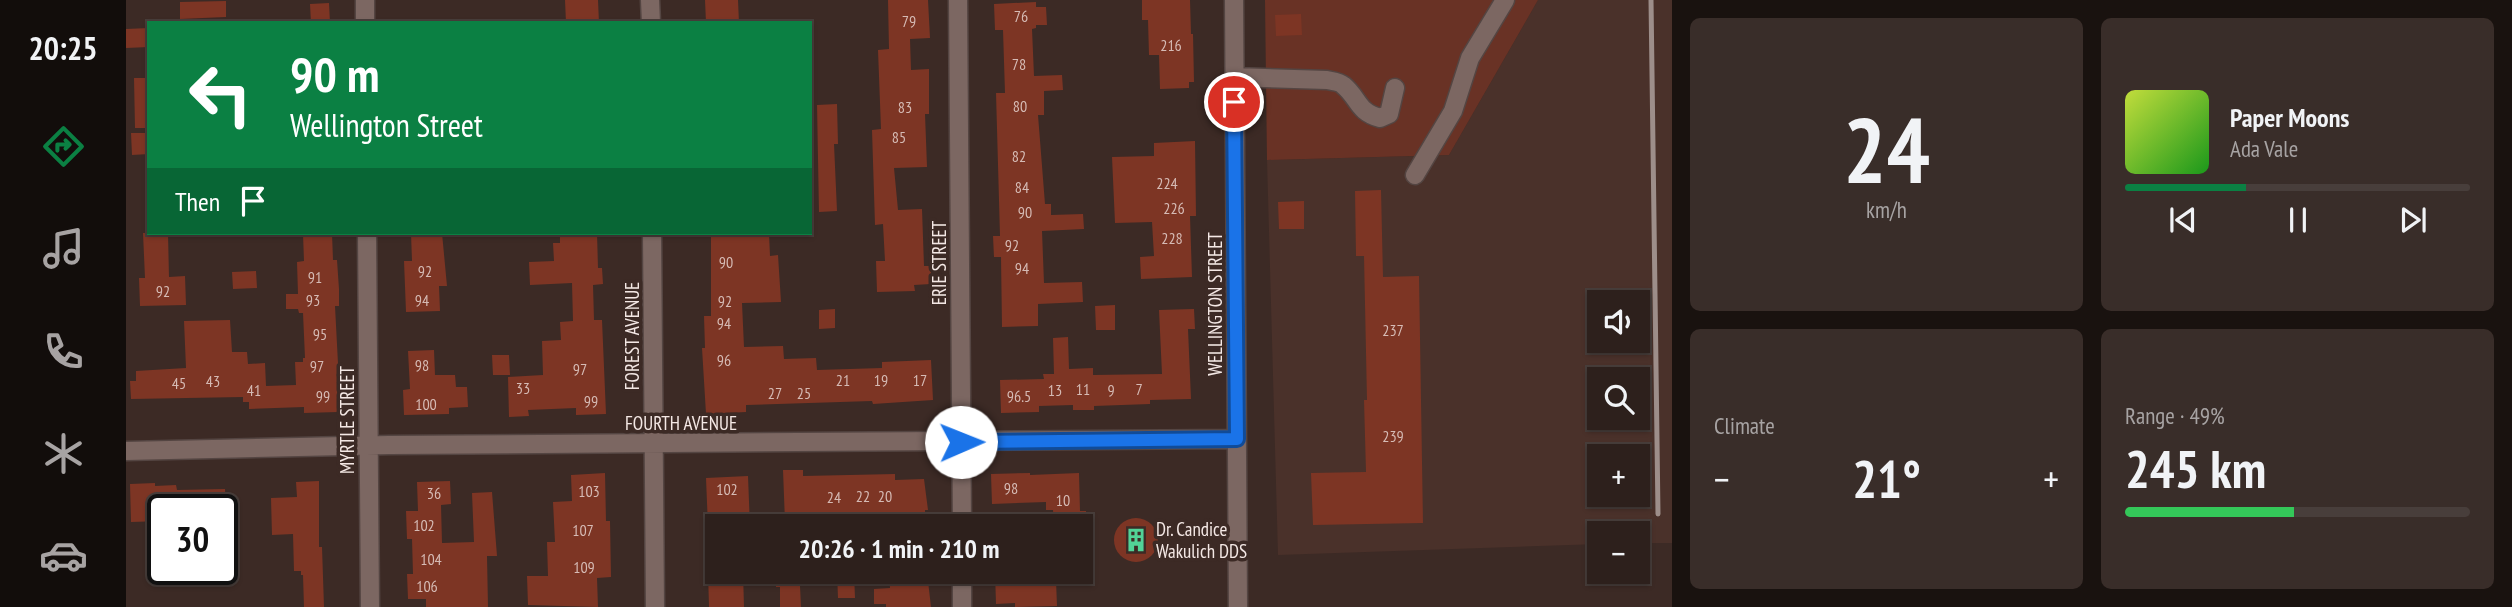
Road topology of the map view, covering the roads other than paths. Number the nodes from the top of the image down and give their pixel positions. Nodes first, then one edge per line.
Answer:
1 (365, 0) edge
2 (650, 0) edge
3 (958, 0) edge
4 (1234, 0) edge
5 (1505, 0) edge
6 (365, 21) edge
7 (651, 21) edge
8 (1234, 77) junction
9 (1395, 88) dead end
10 (1415, 175) dead end
11 (367, 235) edge
12 (652, 235) edge
13 (1237, 439) junction
14 (961, 442) junction
15 (654, 444) junction
16 (368, 445) junction
17 (126, 451) edge
18 (962, 514) edge
19 (962, 584) edge
20 (370, 607) edge
21 (655, 607) edge
22 (962, 607) edge
23 (1238, 607) edge

1 - 6 street
2 - 7 street
3 - 14 street, ERIE STREET
4 - 8 street, WELLINGTON STREET
5 - 10 street
8 - 9 street
8 - 13 street, WELLINGTON STREET
11 - 16 street, MYRTLE STREET
12 - 15 street, FOREST AVENUE
13 - 14 street, FOURTH AVENUE
13 - 23 street, WELLINGTON STREET
14 - 15 street, FOURTH AVENUE
14 - 18 street, ERIE STREET
15 - 16 street, FOURTH AVENUE
15 - 21 street, FOREST AVENUE
16 - 17 street, FOURTH AVENUE
16 - 20 street, MYRTLE STREET
19 - 22 street

